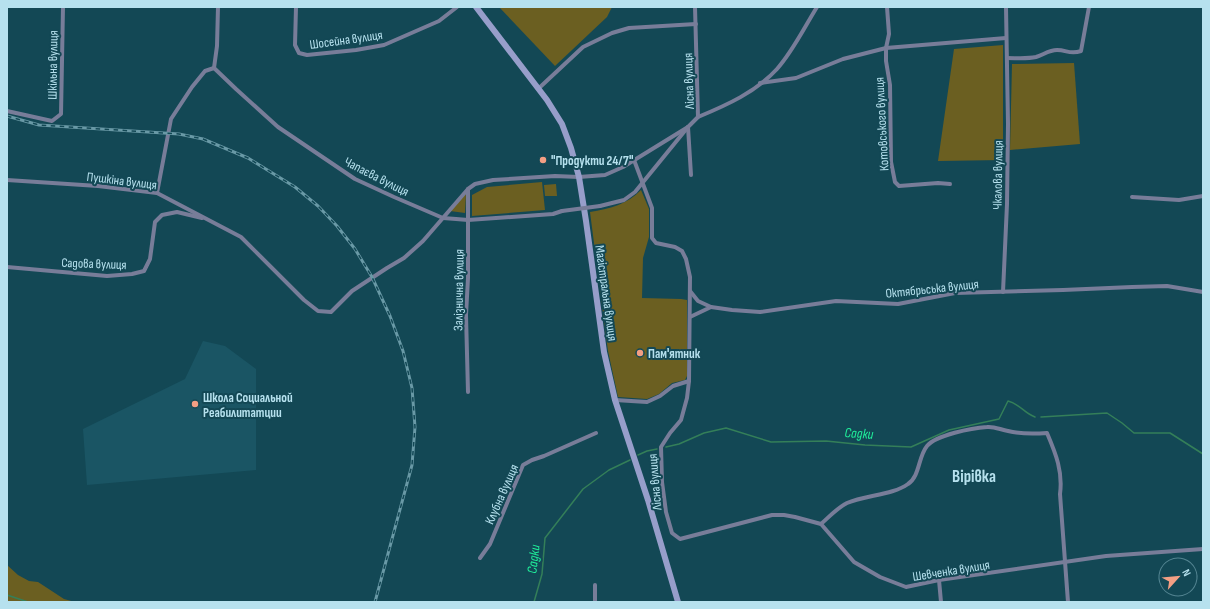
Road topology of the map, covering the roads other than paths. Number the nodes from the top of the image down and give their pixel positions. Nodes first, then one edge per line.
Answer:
1 (63, 7) edge
2 (218, 7) edge
3 (296, 7) edge
4 (457, 7) edge
5 (476, 7) edge
6 (695, 7) edge
7 (817, 7) edge
8 (887, 7) edge
9 (1006, 7) edge
10 (1089, 7) edge
11 (696, 24) junction
12 (1006, 38) junction
13 (886, 48) junction
14 (1007, 58) junction
15 (214, 68) junction
16 (760, 84) junction
17 (538, 89) junction
18 (7, 111) edge
19 (698, 116) junction
20 (688, 127) junction
21 (634, 160) junction
22 (691, 175) dead end
23 (579, 177) junction
24 (7, 180) edge
25 (643, 183) junction
26 (950, 184) dead end
27 (468, 189) junction
28 (157, 193) junction
29 (1203, 196) edge
30 (1132, 197) dead end
31 (443, 218) junction
32 (209, 220) junction
33 (468, 220) junction
34 (7, 267) edge
35 (689, 290) junction
36 (1003, 292) junction
37 (1203, 292) edge
38 (711, 307) junction
39 (690, 317) junction
40 (689, 381) junction
41 (468, 392) dead end
42 (615, 400) junction
43 (596, 434) dead end
44 (821, 524) junction
45 (1203, 549) edge
46 (480, 558) dead end
47 (1066, 563) junction
48 (939, 580) junction
49 (594, 585) dead end
50 (595, 602) edge
51 (678, 602) edge
52 (941, 602) edge
53 (1068, 602) edge

1 - 18 street, Шкільна вулиця
2 - 15 street
3 - 4 street, Шосейна вулиця
5 - 17 main road, Магістральна вулиця
6 - 11 street, Лісна вулиця
7 - 16 street
8 - 13 street, Котовського вулиця
9 - 12 street, Чкалова вулиця
10 - 14 street
11 - 17 street
11 - 19 street, Лісна вулиця
12 - 13 street
12 - 14 street, Чкалова вулиця
13 - 16 street
13 - 26 street, Котовського вулиця
14 - 36 street, Чкалова вулиця
15 - 28 street
15 - 31 street, Чапаєва вулиця
16 - 19 street
17 - 23 main road, Магістральна вулиця
19 - 20 street, Лісна вулиця
20 - 21 street
20 - 22 street, Лісна вулиця
20 - 25 street, Чапаєва вулиця
21 - 23 street
21 - 25 street
23 - 27 street
23 - 42 main road, Магістральна вулиця
24 - 28 street, Пушкіна вулиця
25 - 33 street, Чапаєва вулиця, bridge
25 - 35 street, Лісна вулиця
27 - 31 street, Пушкіна вулиця
27 - 33 street, Залізнична вулиця
28 - 32 street, Пушкіна вулиця
29 - 30 street
31 - 32 street, Пушкіна вулиця
31 - 33 street, Чапаєва вулиця
32 - 34 street, Садова вулиця
33 - 41 street, Залізнична вулиця
35 - 38 street
35 - 39 street, Лісна вулиця
36 - 37 street, Октябрьська вулиця
36 - 38 street, Октябрьська вулиця
38 - 39 street
39 - 40 street, Лісна вулиця
40 - 42 street
40 - 44 street, Лісна вулиця
42 - 51 main road, Магістральна вулиця
43 - 46 street, Клубна вулиця
44 - 47 street
44 - 48 street, Шевченка вулиця
45 - 47 street, Шевченка вулиця
47 - 48 street, Шевченка вулиця
47 - 53 street
48 - 52 street
49 - 50 street

